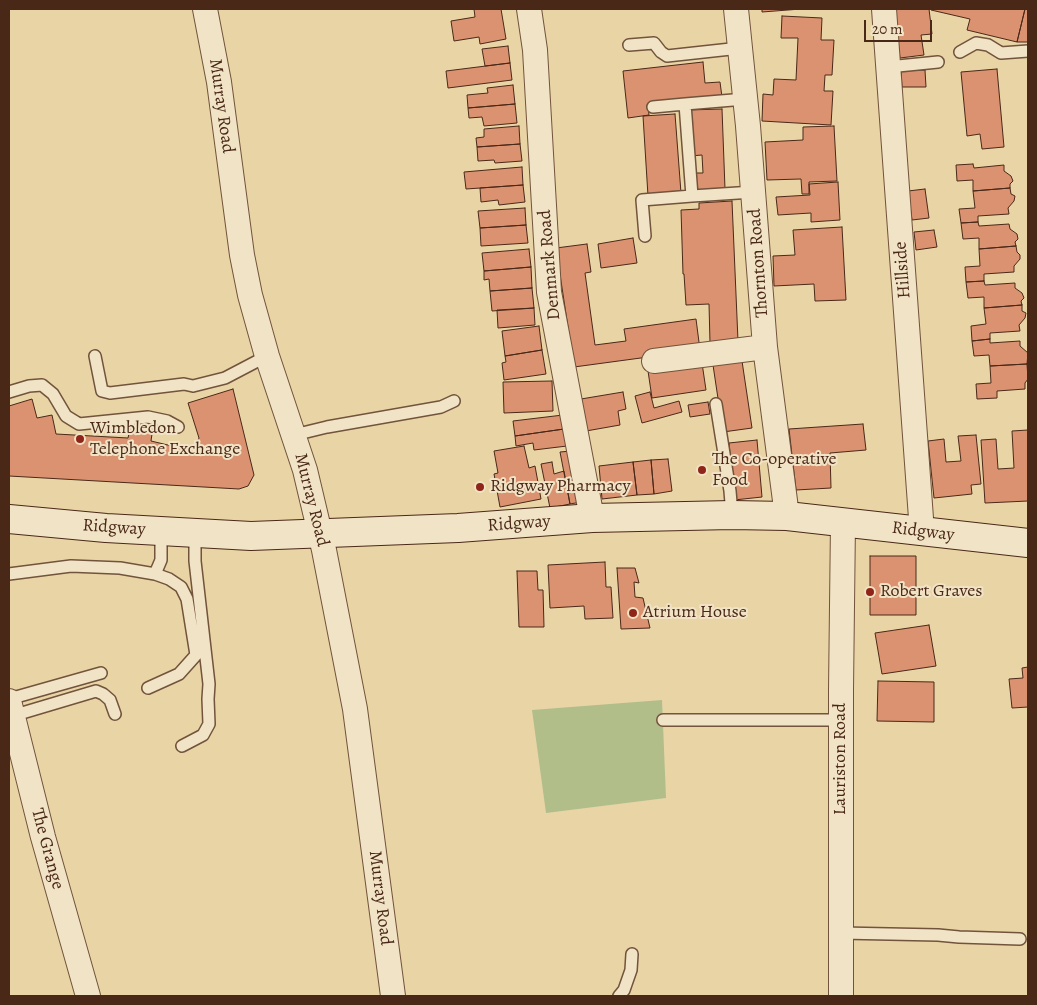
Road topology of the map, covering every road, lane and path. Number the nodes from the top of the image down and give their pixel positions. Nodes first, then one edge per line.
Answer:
1 (205, 9) edge
2 (529, 9) edge
3 (736, 9) edge
4 (884, 9) edge
5 (629, 45) dead end
6 (740, 48) junction
7 (1028, 51) edge
8 (960, 52) dead end
9 (938, 62) dead end
10 (888, 66) junction
11 (745, 99) junction
12 (685, 104) junction
13 (653, 108) dead end
14 (753, 192) junction
15 (692, 196) junction
16 (645, 236) dead end
17 (765, 347) junction
18 (95, 356) dead end
19 (267, 356) junction
20 (654, 361) dead end
21 (9, 392) edge
22 (454, 402) dead end
23 (716, 404) dead end
24 (178, 427) dead end
25 (294, 435) junction
26 (732, 515) junction
27 (787, 516) junction
28 (592, 518) junction
29 (9, 519) edge
30 (843, 522) junction
31 (161, 532) junction
32 (922, 532) junction
33 (320, 533) junction
34 (195, 534) junction
35 (1028, 544) edge
36 (9, 574) edge
37 (155, 574) junction
38 (101, 673) dead end
39 (148, 688) dead end
40 (10, 705) edge
41 (116, 714) dead end
42 (663, 720) dead end
43 (841, 720) junction
44 (182, 746) dead end
45 (841, 934) junction
46 (1020, 939) dead end
47 (632, 954) dead end
48 (88, 996) edge
49 (392, 996) edge
50 (619, 996) edge
51 (841, 996) edge

1 - 19 street, Murray Road
2 - 28 street, Denmark Road
3 - 6 street, Thornton Road
4 - 10 street, Hillside
5 - 6 lane
6 - 11 street, Thornton Road
7 - 8 lane
9 - 10 lane
10 - 32 street, Hillside
11 - 12 lane
11 - 14 street, Thornton Road
12 - 13 lane
12 - 15 lane
14 - 15 lane
14 - 17 street, Thornton Road
15 - 16 lane
17 - 20 street
17 - 27 street, Thornton Road
18 - 19 lane
19 - 25 street, Murray Road
21 - 24 lane
22 - 25 lane
23 - 26 lane
25 - 33 street, Murray Road
26 - 27 street, Ridgway
26 - 28 street, Ridgway
27 - 30 street, Ridgway
28 - 33 street, Ridgway
29 - 31 street, Ridgway
30 - 32 street, Ridgway
30 - 43 street, Lauriston Road
31 - 34 street, Ridgway
31 - 37 lane
32 - 35 street, Ridgway
33 - 34 street, Ridgway
33 - 49 street, Murray Road
34 - 44 lane
36 - 37 lane
37 - 39 lane
38 - 40 lane
40 - 41 lane
40 - 48 street, The Grange
42 - 43 lane
43 - 45 street, Lauriston Road
45 - 46 lane
45 - 51 street, Lauriston Road
47 - 50 lane

